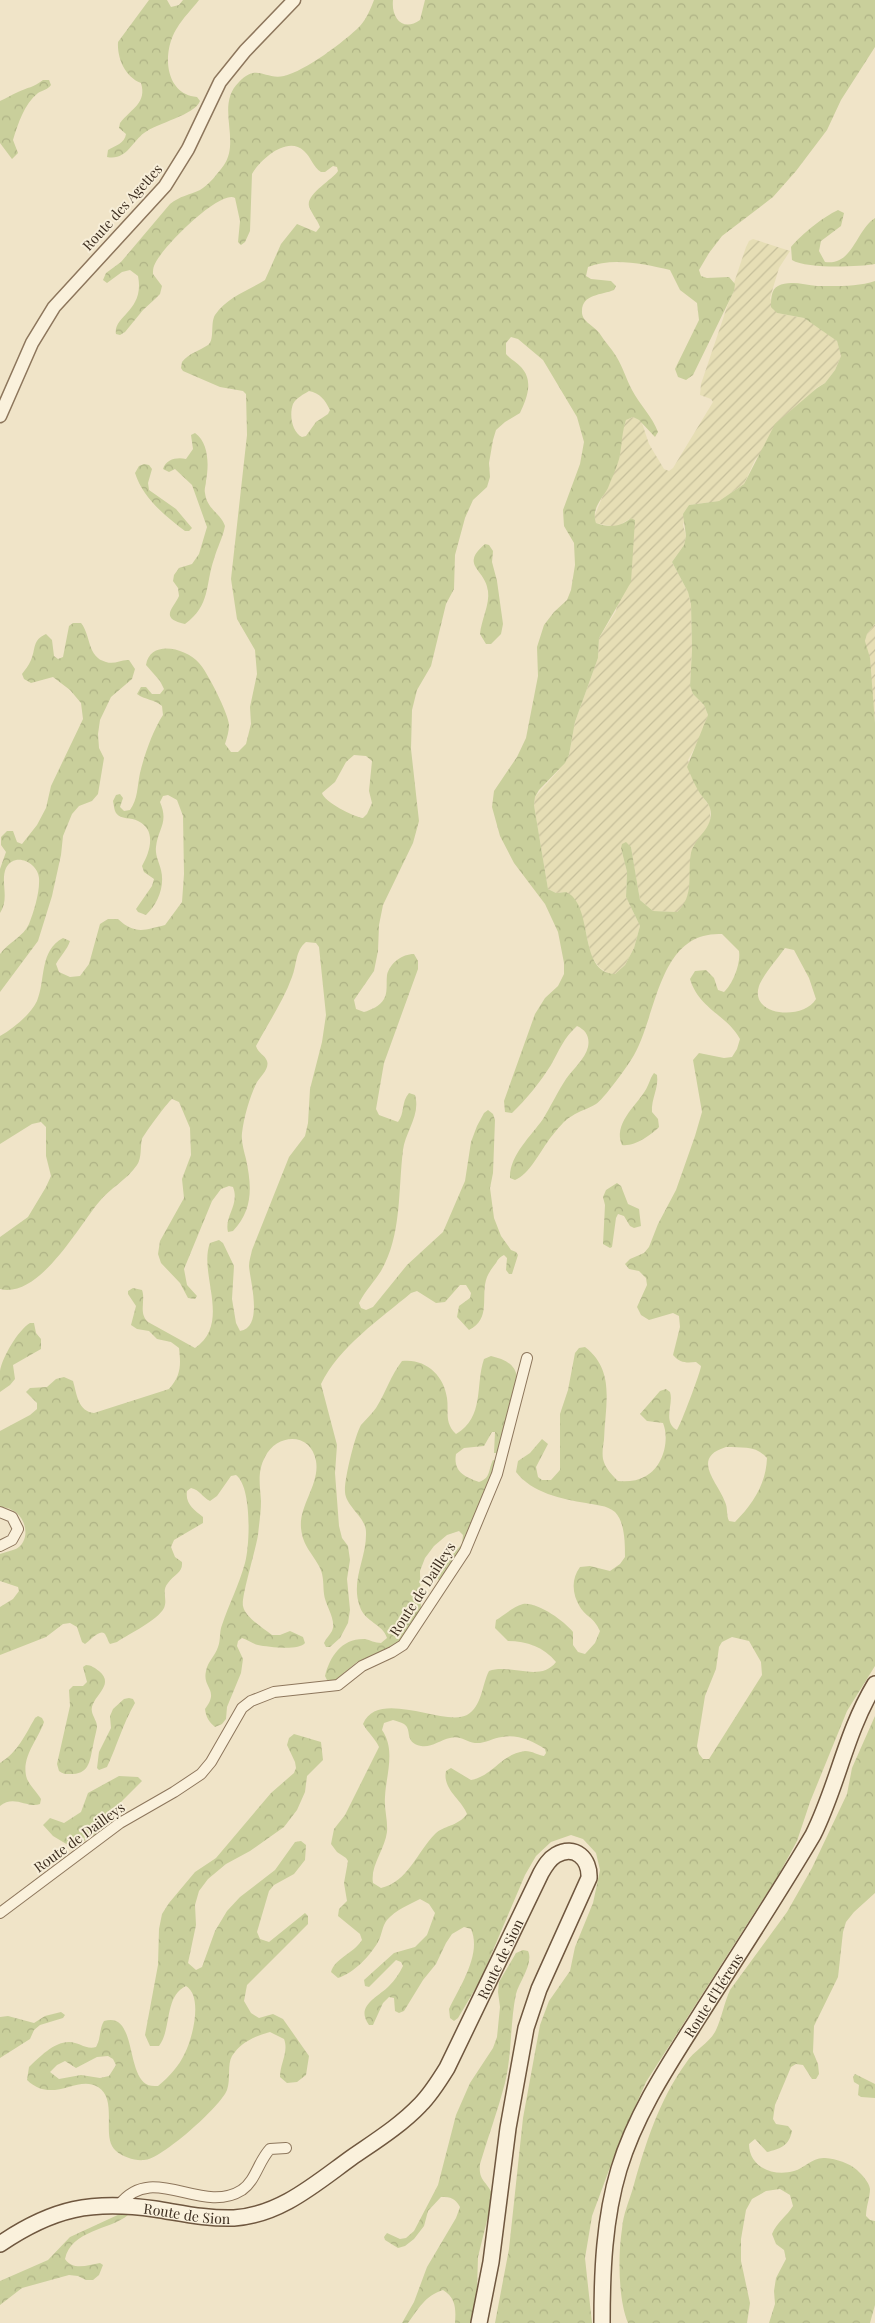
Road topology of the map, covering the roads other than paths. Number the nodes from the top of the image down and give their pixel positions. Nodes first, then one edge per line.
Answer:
1 (294, 0) edge
2 (0, 416) edge
3 (527, 1358) dead end
4 (0, 1512) edge
5 (0, 1546) edge
6 (875, 1684) edge
7 (0, 1913) edge
8 (286, 2148) dead end
9 (119, 2205) junction
10 (0, 2244) edge
11 (479, 2323) edge
12 (602, 2323) edge

1 - 2 street, Route des Agettes
3 - 7 street, Route de Dailleys
4 - 5 street
6 - 12 main road, Route d'Hérens
8 - 9 street
9 - 10 main road, Route de Sion
9 - 11 main road, Route de Sion

